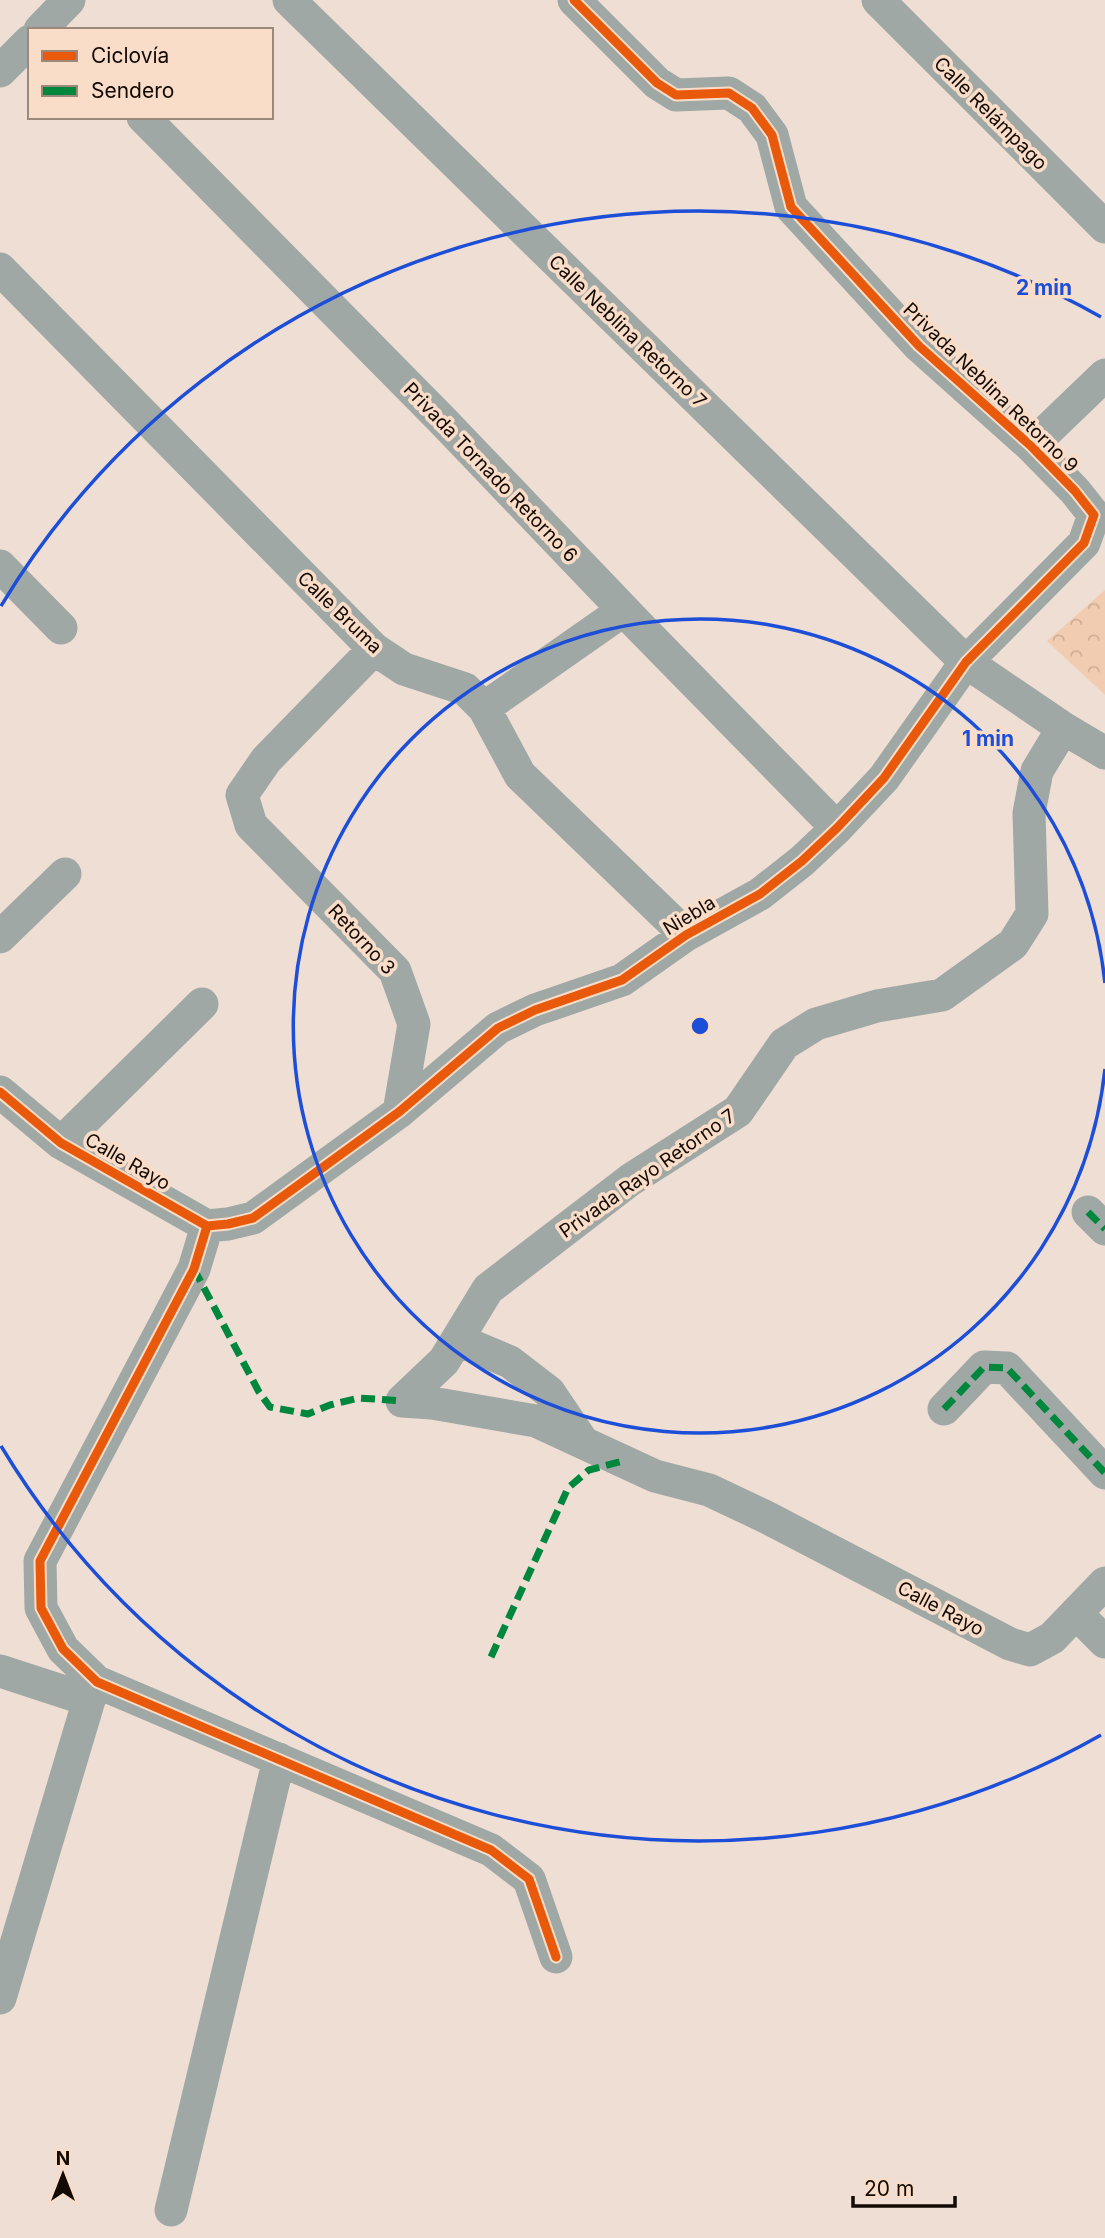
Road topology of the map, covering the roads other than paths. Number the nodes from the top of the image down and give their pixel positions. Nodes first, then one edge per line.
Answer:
1 (289, 0) edge
2 (574, 0) edge
3 (878, 0) edge
4 (28, 43) edge
5 (2, 67) edge
6 (145, 119) edge
7 (1105, 227) edge
8 (0, 269) edge
9 (1105, 375) edge
10 (1031, 446) junction
11 (1094, 515) joint
12 (0, 566) edge
13 (624, 610) junction
14 (61, 628) dead end
15 (374, 649) junction
16 (966, 662) junction
17 (484, 708) junction
18 (1063, 727) junction
19 (1105, 752) edge
20 (837, 828) junction
21 (65, 874) dead end
22 (686, 935) junction
23 (0, 937) edge
24 (202, 1004) dead end
25 (0, 1092) edge
26 (399, 1111) junction
27 (61, 1143) junction
28 (207, 1226) junction
29 (458, 1340) junction
30 (944, 1409) dead end
31 (582, 1441) junction
32 (1105, 1473) edge
33 (1105, 1583) edge
34 (1076, 1613) junction
35 (1105, 1642) edge
36 (0, 1671) edge
37 (93, 1691) junction
38 (279, 1759) junction
39 (556, 1957) dead end
40 (0, 1998) edge
41 (171, 2210) dead end

1 - 16 street, Calle Neblina Retorno 7
2 - 10 street, Privada Neblina Retorno 9
3 - 7 street, Calle Relámpago
4 - 5 street
6 - 13 street, Privada Tornado Retorno 6
8 - 15 street, Calle Bruma
9 - 10 street
10 - 11 street, Privada Neblina Retorno 9
11 - 16 street, Niebla
12 - 14 street
13 - 17 street
13 - 20 street, Privada Tornado Retorno 6
15 - 17 street, Calle Bruma
15 - 26 street, Retorno 3
16 - 18 street, Calle Neblina Retorno 7
16 - 20 street, Niebla
17 - 22 street, Calle Bruma
18 - 19 street, Calle Neblina Retorno 7
18 - 29 street, Privada Rayo Retorno 7
20 - 22 street, Niebla
21 - 23 street
22 - 26 street, Niebla
24 - 27 street
25 - 27 street, Calle Rayo
26 - 28 street, Niebla
27 - 28 street, Calle Rayo
28 - 37 street
29 - 31 street
29 - 31 street, Privada Rayo Retorno 7
30 - 32 street
31 - 34 street, Calle Rayo
33 - 34 street
34 - 35 street
36 - 37 street
37 - 38 street
37 - 40 street
38 - 39 street
38 - 41 street

